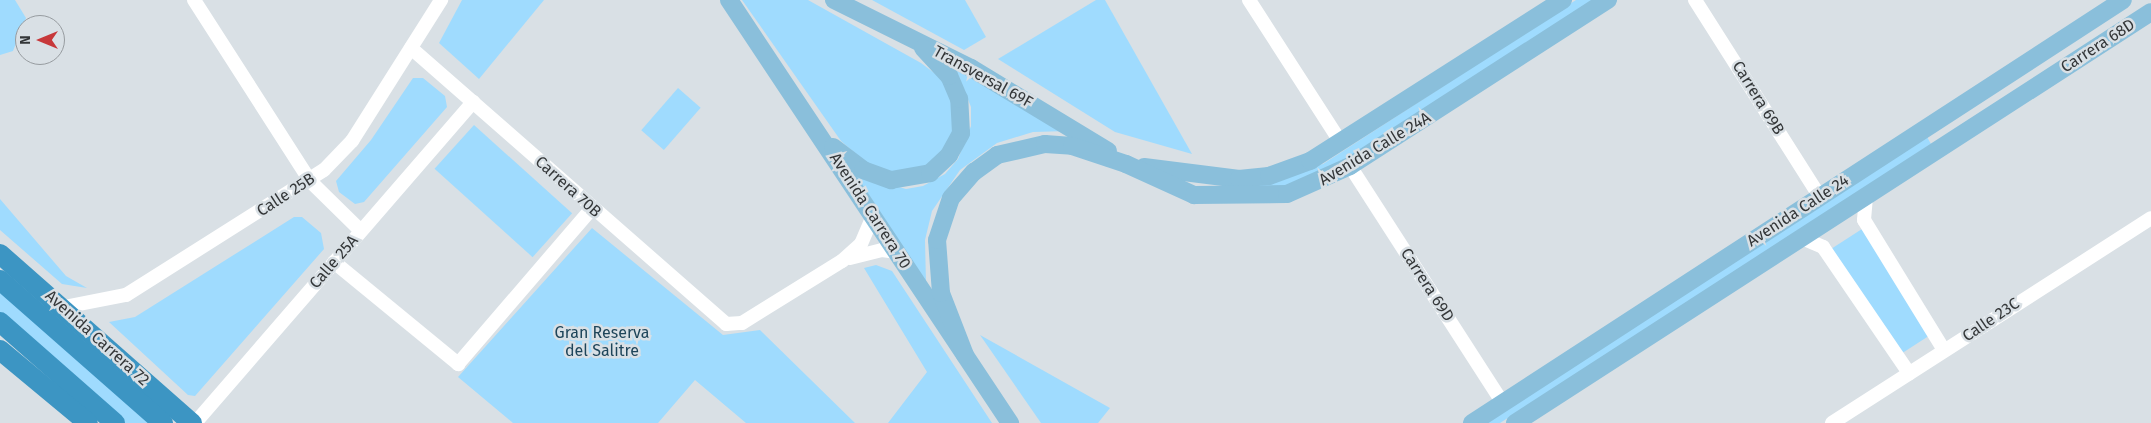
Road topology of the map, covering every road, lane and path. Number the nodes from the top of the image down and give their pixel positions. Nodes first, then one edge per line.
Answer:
1 (194, 0) edge
2 (441, 0) edge
3 (729, 0) edge
4 (834, 0) edge
5 (1249, 0) edge
6 (1563, 0) edge
7 (1608, 0) edge
8 (1695, 0) edge
9 (2124, 0) edge
10 (2151, 12) edge
11 (2079, 28) junction
12 (913, 38) junction
13 (411, 48) junction
14 (2046, 81) junction
15 (2023, 95) junction
16 (472, 102) junction
17 (1946, 115) junction
18 (821, 137) junction
19 (1342, 143) junction
20 (1126, 164) junction
21 (1350, 166) junction
22 (310, 181) junction
23 (1820, 197) junction
24 (1866, 197) junction
25 (592, 208) junction
26 (873, 216) junction
27 (2151, 218) edge
28 (360, 231) junction
29 (1802, 238) junction
30 (897, 252) junction
31 (0, 254) edge
32 (842, 261) junction
33 (334, 262) junction
34 (0, 280) edge
35 (64, 307) junction
36 (0, 322) edge
37 (0, 350) edge
38 (1944, 350) junction
39 (965, 355) junction
40 (1909, 373) junction
41 (1503, 403) junction
42 (79, 419) edge
43 (115, 423) edge
44 (163, 423) edge
45 (194, 423) edge
46 (1010, 423) edge
47 (1472, 423) edge
48 (1515, 423) edge
49 (1832, 423) edge

1 - 22 street
2 - 13 street, Calle 25B
3 - 18 main road, Avenida Carrera 70
4 - 12 main road, Transversal 69F
5 - 19 street
6 - 19 main road, Avenida Calle 24A
7 - 21 main road, Avenida Calle 24A
8 - 23 street, Carrera 69B
9 - 11 main road, Avenida Calle 24
10 - 14 main road, Carrera 68D
11 - 14 main road
11 - 17 main road, Avenida Calle 24
12 - 18 main road
12 - 20 main road, Transversal 69F
13 - 16 street, Carrera 70B
13 - 22 street, Calle 25B
14 - 15 main road, Avenida Calle 24
15 - 17 main road
15 - 24 main road, Avenida Calle 24
16 - 25 street, Carrera 70B
16 - 28 street, Calle 25A
17 - 23 main road, Avenida Calle 24
18 - 26 main road, Avenida Carrera 70
19 - 20 main road, Avenida Calle 24A
20 - 21 main road, Avenida Calle 24A
20 - 39 main road
21 - 41 street, Carrera 69D
22 - 28 street
22 - 35 street, Calle 25B
23 - 41 main road, Avenida Calle 24
24 - 29 main road, Avenida Calle 24
24 - 38 street
25 - 32 street, Carrera 70B
25 - 33 street
26 - 30 main road, Avenida Carrera 70
26 - 32 street
27 - 38 street, Calle 23C
28 - 33 street, Calle 25A
29 - 40 street
29 - 48 main road, Avenida Calle 24
30 - 32 street
30 - 39 main road, Avenida Carrera 70
31 - 35 highway, Avenida Carrera 72
33 - 45 street, Calle 25A
34 - 44 highway, Avenida Carrera 72
35 - 45 highway, Avenida Carrera 72
36 - 43 highway
37 - 42 highway
38 - 40 street, Calle 23C
39 - 46 main road, Avenida Carrera 70
40 - 49 street, Calle 23C
41 - 47 main road, Avenida Calle 24

